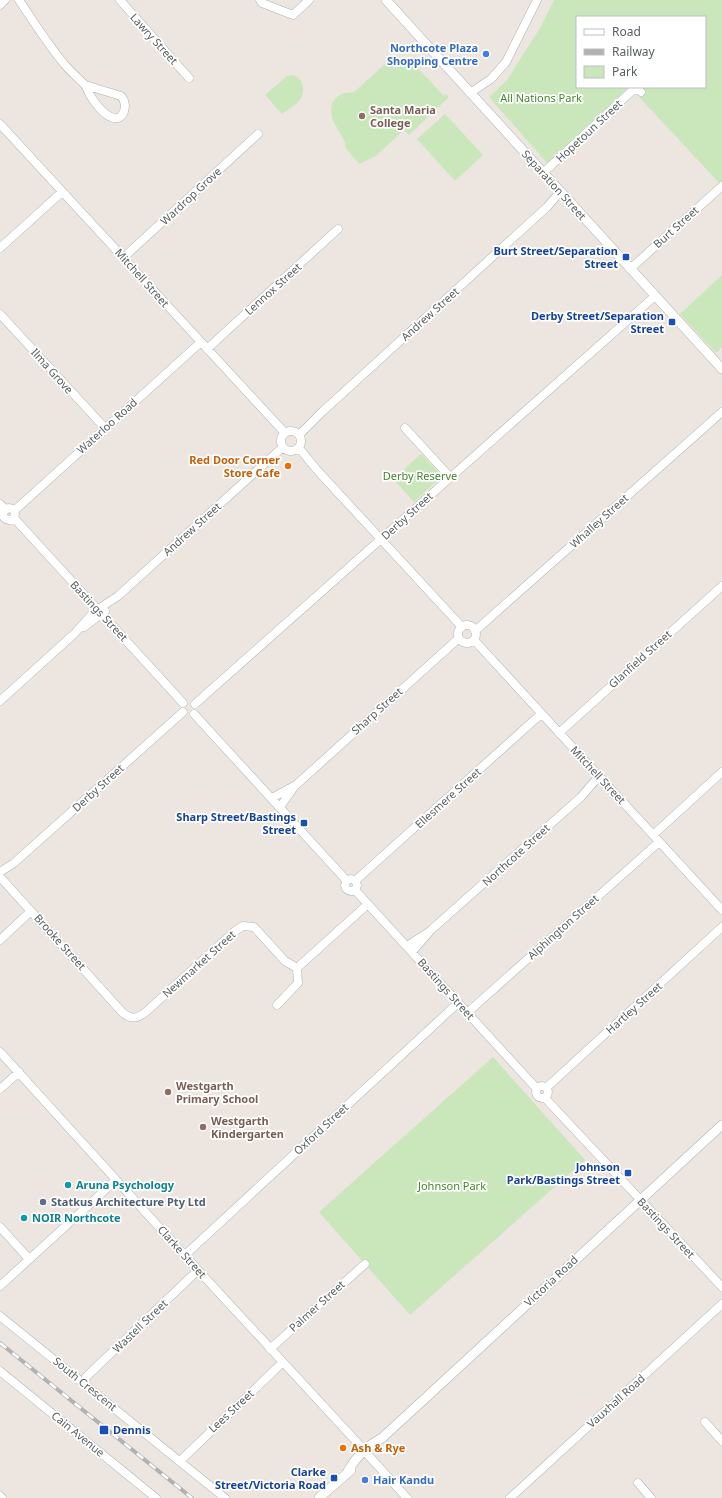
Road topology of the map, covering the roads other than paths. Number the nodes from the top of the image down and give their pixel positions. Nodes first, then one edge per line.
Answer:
1 (6, 0) edge
2 (19, 0) edge
3 (120, 0) edge
4 (260, 0) edge
5 (310, 0) edge
6 (386, 0) edge
7 (537, 0) edge
8 (0, 5) edge
9 (189, 78) dead end
10 (85, 85) junction
11 (637, 89) edge
12 (470, 93) junction
13 (0, 124) edge
14 (258, 134) dead end
15 (543, 173) junction
16 (722, 186) edge
17 (62, 192) junction
18 (560, 192) junction
19 (338, 229) dead end
20 (0, 248) edge
21 (123, 258) junction
22 (630, 269) junction
23 (655, 296) junction
24 (0, 314) edge
25 (201, 342) junction
26 (207, 349) junction
27 (722, 369) edge
28 (722, 412) edge
29 (105, 428) junction
30 (405, 428) dead end
31 (285, 433) junction
32 (300, 435) junction
33 (283, 447) junction
34 (299, 448) junction
35 (450, 477) junction
36 (6, 514) edge
37 (381, 539) junction
38 (722, 586) edge
39 (100, 612) junction
40 (462, 627) junction
41 (475, 631) junction
42 (459, 638) junction
43 (474, 640) junction
44 (0, 701) edge
45 (183, 704) junction
46 (194, 704) junction
47 (182, 712) junction
48 (194, 714) junction
49 (541, 714) junction
50 (559, 733) junction
51 (722, 772) edge
52 (599, 776) junction
53 (296, 784) junction
54 (272, 798) junction
55 (280, 807) junction
56 (653, 835) junction
57 (659, 842) junction
58 (1, 876) edge
59 (351, 881) junction
60 (368, 904) junction
61 (722, 910) edge
62 (31, 911) junction
63 (722, 928) edge
64 (0, 940) edge
65 (409, 949) junction
66 (297, 968) junction
67 (458, 1003) junction
68 (277, 1005) dead end
69 (119, 1008) joint
70 (467, 1013) junction
71 (0, 1052) edge
72 (19, 1072) junction
73 (546, 1088) junction
74 (0, 1089) edge
75 (537, 1089) junction
76 (545, 1098) junction
77 (722, 1125) edge
78 (116, 1180) junction
79 (640, 1200) junction
80 (0, 1227) edge
81 (185, 1255) junction
82 (29, 1259) junction
83 (365, 1264) dead end
84 (198, 1270) junction
85 (0, 1286) edge
86 (722, 1287) edge
87 (722, 1304) edge
88 (0, 1316) edge
89 (270, 1349) junction
90 (283, 1362) junction
91 (0, 1371) edge
92 (83, 1382) junction
93 (705, 1422) dead end
94 (722, 1441) edge
95 (367, 1453) junction
96 (180, 1461) junction
97 (638, 1483) dead end
98 (0, 1496) edge
99 (2, 1498) edge
100 (156, 1498) edge
101 (225, 1498) edge
102 (319, 1498) edge
103 (407, 1498) edge
104 (510, 1498) edge
105 (651, 1498) edge

1 - 8 street
2 - 10 street
3 - 9 street, Lawry Street
4 - 5 street
6 - 12 street, Separation Street
7 - 12 street
10 - 10 street
11 - 15 street, Hopetoun Street
12 - 15 street, Separation Street
13 - 17 street, Mitchell Street
14 - 21 street, Wardrop Grove
15 - 18 street, Separation Street
16 - 22 street, Burt Street
17 - 20 street
17 - 21 street, Mitchell Street
18 - 22 street, Separation Street
18 - 32 street, Andrew Street
19 - 26 street, Lennox Street
21 - 25 street, Mitchell Street
22 - 23 street, Separation Street
23 - 27 street, Separation Street
23 - 35 street, Derby Street
24 - 29 street, Ilma Grove
25 - 26 street, Mitchell Street
25 - 29 street, Waterloo Road
26 - 31 street, Mitchell Street
28 - 41 street, Whalley Street
29 - 36 street, Waterloo Road
30 - 35 street
31 - 32 street
31 - 33 street
32 - 34 street
33 - 34 street
33 - 39 street, Andrew Street
34 - 37 street
35 - 37 street, Derby Street
36 - 39 street, Bastings Street
37 - 40 street
37 - 46 street, Derby Street
38 - 50 street, Glanfield Street
39 - 44 street, Andrew Street
39 - 45 street, Bastings Street
40 - 41 street
40 - 42 street
41 - 43 street
42 - 43 street
42 - 53 street, Sharp Street
43 - 49 street, Mitchell Street
45 - 46 street
45 - 47 street
46 - 48 street
47 - 48 street
47 - 58 street, Derby Street
48 - 54 street
49 - 50 street, Mitchell Street
49 - 59 street, Ellesmere Street
50 - 52 street, Mitchell Street
51 - 56 street
52 - 56 street, Mitchell Street
52 - 65 street, Northcote Street
53 - 54 street, Sharp Street
53 - 55 street, Sharp Street
54 - 55 street
55 - 59 street
56 - 57 street, Mitchell Street
57 - 61 street, Mitchell Street
57 - 70 street, Alphington Street
58 - 62 street, Brooke Street
59 - 60 street, Bastings Street
60 - 65 street, Bastings Street
60 - 66 street
62 - 64 street
62 - 69 street, Brooke Street
63 - 73 street, Hartley Street
65 - 67 street, Bastings Street
66 - 68 street
66 - 69 street, Newmarket Street
67 - 70 street, Bastings Street
67 - 81 street, Oxford Street
70 - 75 street, Bastings Street
71 - 72 street, Clarke Street
72 - 74 street
72 - 78 street, Clarke Street
73 - 75 street
73 - 76 street
75 - 76 street
76 - 79 street, Bastings Street
77 - 79 street, Victoria Road
78 - 81 street, Clarke Street
78 - 82 street
79 - 86 street, Bastings Street
79 - 95 street, Victoria Road
80 - 82 street
81 - 84 street, Clarke Street
82 - 85 street
83 - 89 street, Palmer Street
84 - 89 street, Clarke Street
84 - 92 street, Wastell Street
87 - 104 street, Vauxhall Road
88 - 92 street, South Crescent
89 - 90 street, Clarke Street
90 - 95 street, Clarke Street
90 - 96 street, Lees Street
91 - 100 street, Cain Avenue
92 - 96 street, South Crescent
93 - 94 street
95 - 102 street, Victoria Road
95 - 103 street, Clarke Street
96 - 101 street, South Crescent
97 - 105 street
98 - 99 street

